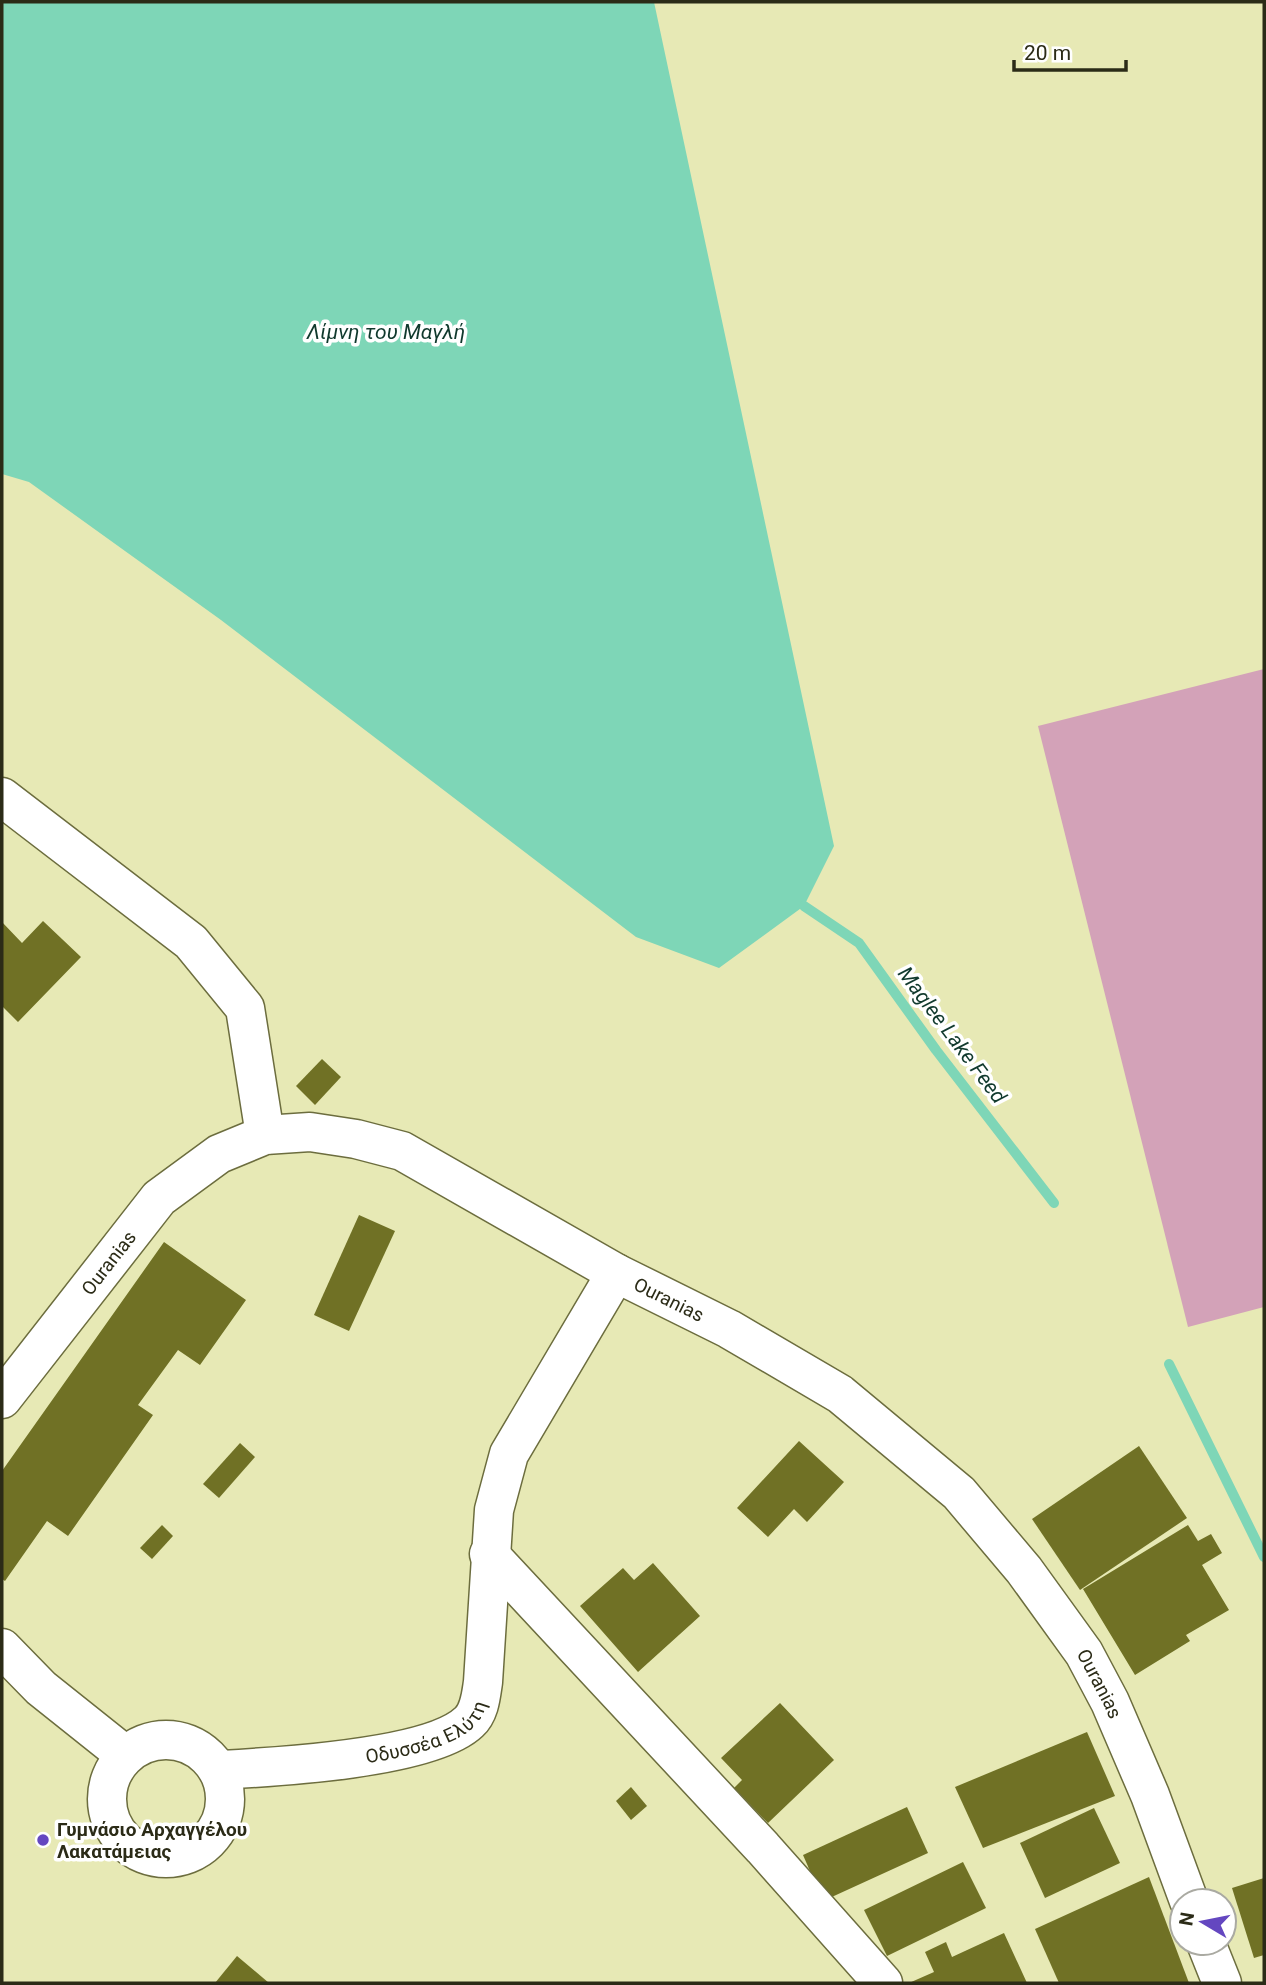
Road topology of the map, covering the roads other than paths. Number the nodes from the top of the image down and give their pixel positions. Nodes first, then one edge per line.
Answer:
1 (2, 797) edge
2 (265, 1135) junction
3 (616, 1273) junction
4 (2, 1399) edge
5 (489, 1554) junction
6 (2, 1648) edge
7 (125, 1755) junction
8 (219, 1770) junction
9 (1184, 1887) edge
10 (1212, 1957) edge
11 (883, 1983) edge
12 (1222, 1983) edge

1 - 2 street
2 - 3 street, Ouranias
2 - 4 street, Ouranias
3 - 5 street, Οδυσσέα Ελύτη
3 - 9 street, Ouranias
5 - 8 street, Οδυσσέα Ελύτη
5 - 11 street
6 - 7 street
7 - 8 street
7 - 8 street
10 - 12 street

